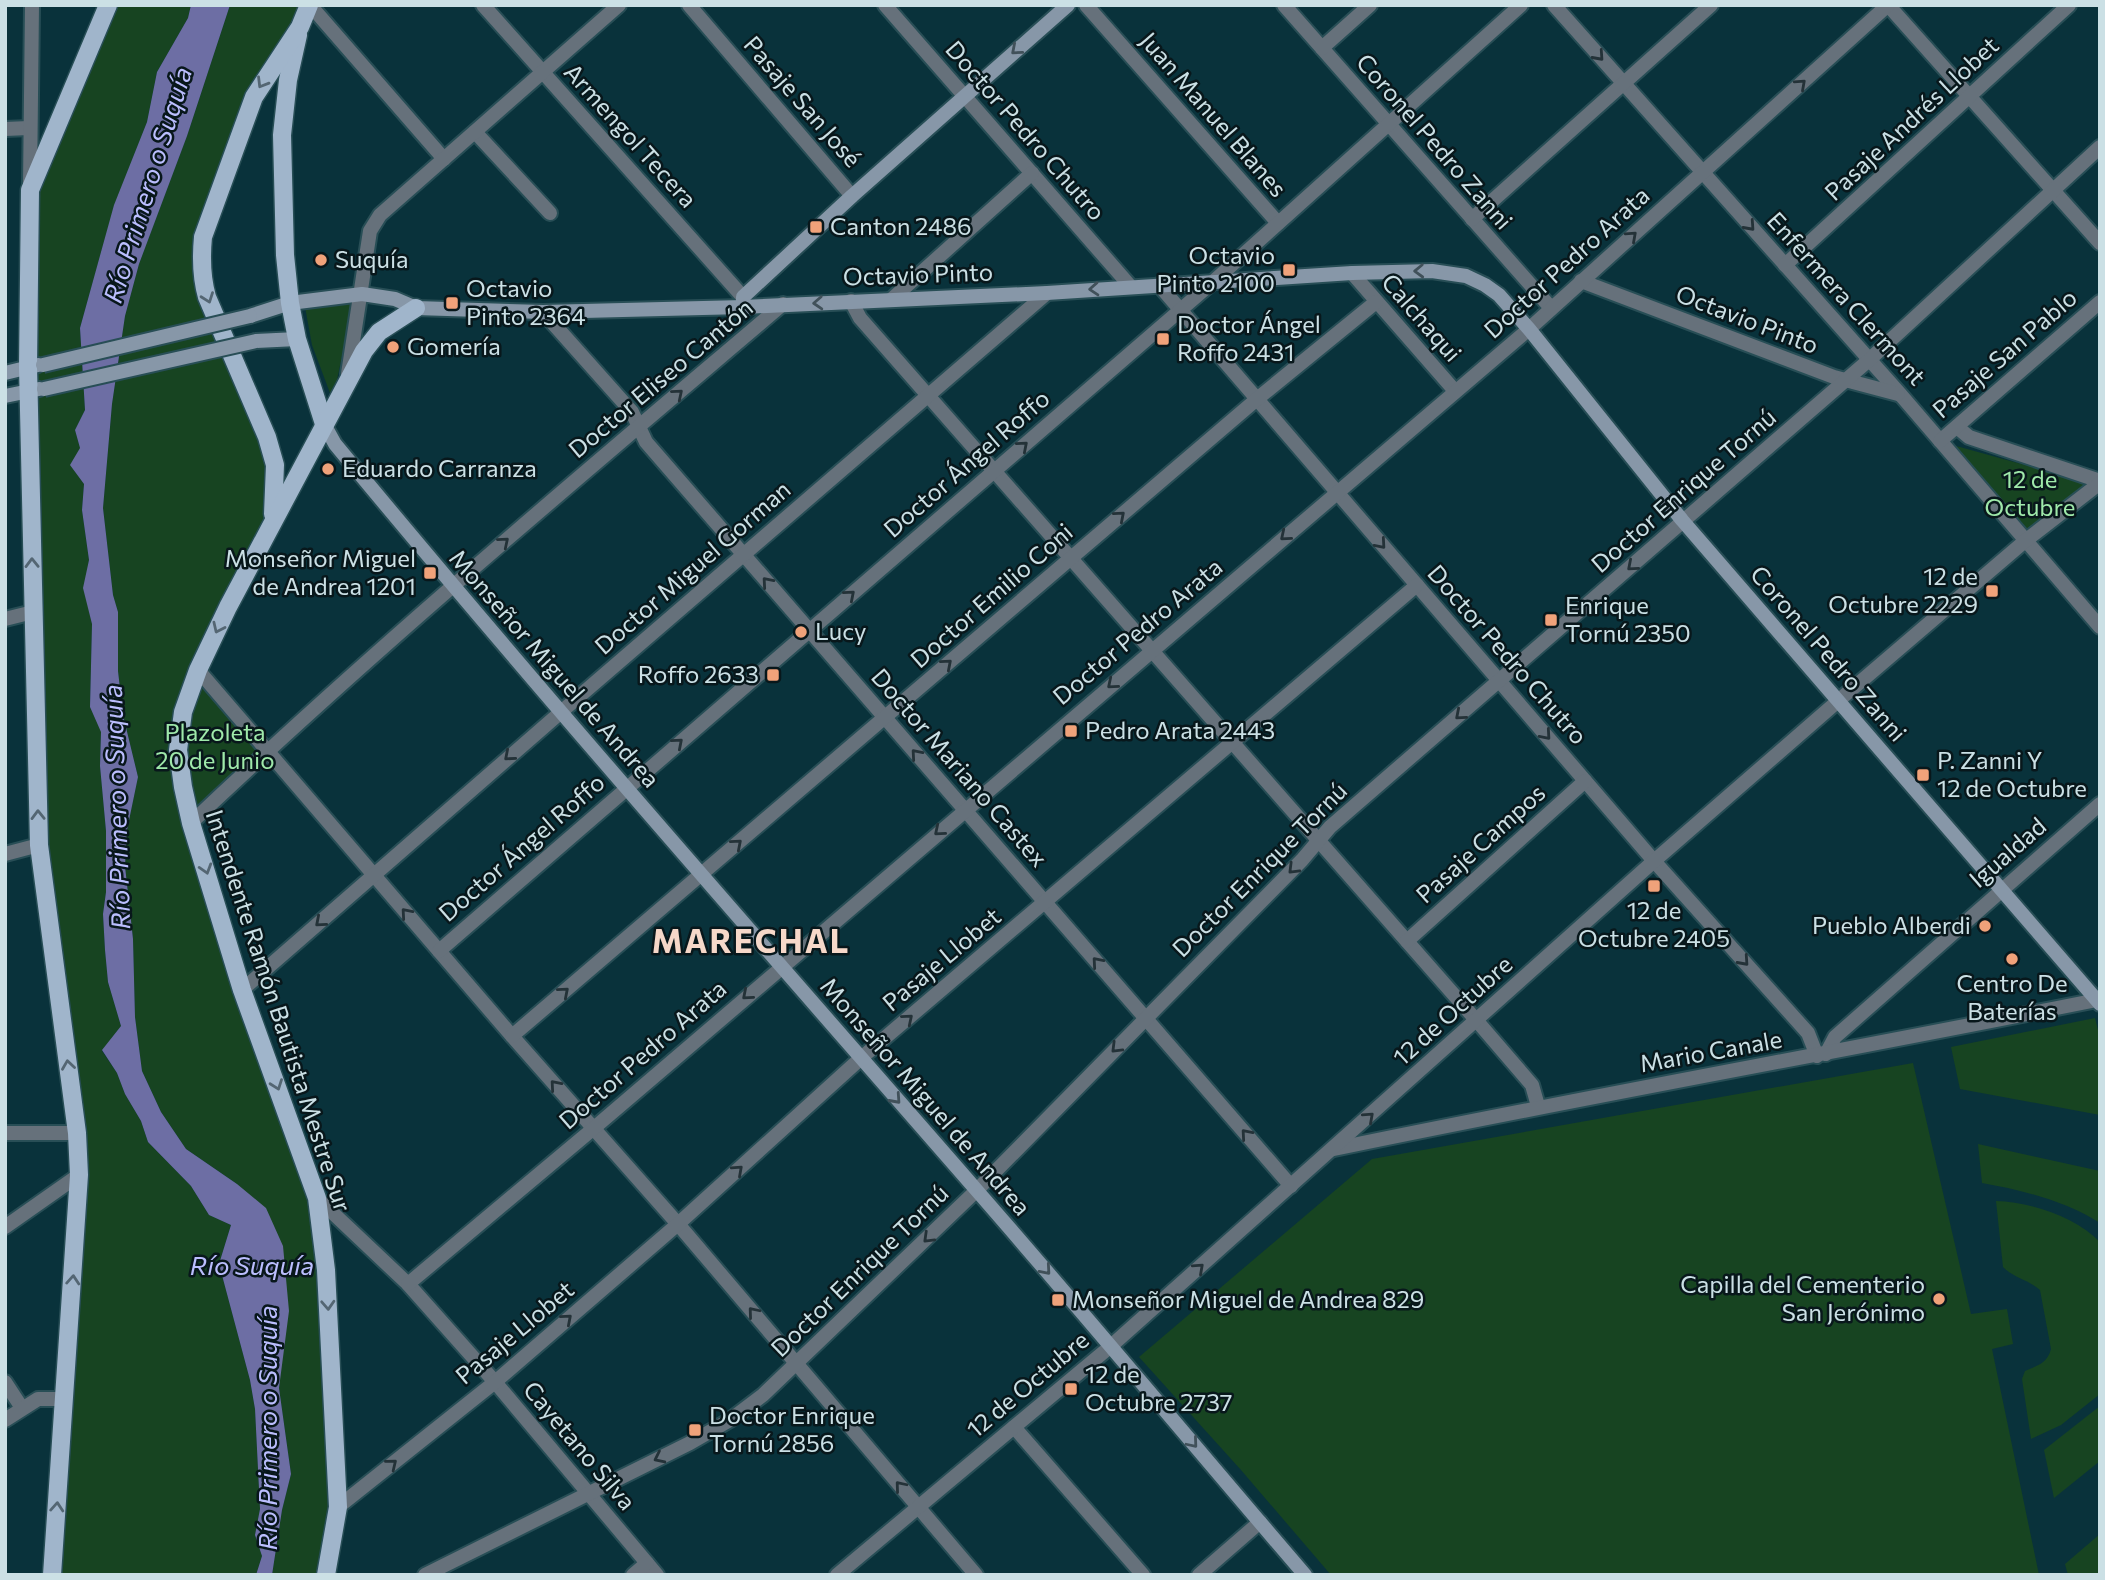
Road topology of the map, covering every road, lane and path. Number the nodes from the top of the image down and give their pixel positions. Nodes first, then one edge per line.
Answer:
1 (32, 5) edge
2 (108, 5) edge
3 (310, 5) edge
4 (484, 5) edge
5 (619, 5) edge
6 (689, 5) edge
7 (885, 5) edge
8 (1068, 5) edge
9 (1086, 5) edge
10 (1284, 5) edge
11 (1370, 5) edge
12 (1521, 5) edge
13 (1554, 5) edge
14 (1711, 5) edge
15 (1888, 5) edge
16 (2069, 5) edge
17 (300, 27) junction
18 (1322, 48) junction
19 (542, 73) junction
20 (1623, 83) junction
21 (965, 96) junction
22 (1969, 97) junction
23 (1388, 124) junction
24 (29, 128) junction
25 (5, 129) edge
26 (475, 132) junction
27 (2100, 147) edge
28 (443, 159) junction
29 (1032, 173) junction
30 (1703, 173) junction
31 (30, 190) junction
32 (2053, 190) junction
33 (852, 196) junction
34 (550, 213) dead end
35 (1472, 219) junction
36 (1278, 223) junction
37 (2100, 243) edge
38 (1785, 265) junction
39 (1352, 273) junction
40 (1214, 281) junction
41 (1581, 281) junction
42 (1159, 285) junction
43 (1131, 287) junction
44 (1047, 293) junction
45 (362, 294) junction
46 (892, 299) junction
47 (850, 301) junction
48 (743, 302) junction
49 (1376, 302) junction
50 (2100, 302) edge
51 (290, 303) junction
52 (783, 304) junction
53 (416, 308) junction
54 (1552, 308) junction
55 (1180, 310) junction
56 (543, 312) junction
57 (1529, 329) junction
58 (298, 338) junction
59 (1869, 360) junction
60 (36, 366) junction
61 (5, 373) edge
62 (1846, 380) junction
63 (346, 384) junction
64 (36, 390) junction
65 (1455, 391) junction
66 (1900, 394) junction
67 (928, 395) junction
68 (5, 396) edge
69 (1257, 399) junction
70 (324, 424) junction
71 (639, 427) junction
72 (1956, 427) junction
73 (1940, 441) junction
74 (994, 471) junction
75 (2100, 482) edge
76 (1337, 492) junction
77 (1682, 520) junction
78 (272, 524) junction
79 (2025, 541) junction
80 (743, 554) junction
81 (1071, 558) junction
82 (1417, 585) junction
83 (453, 586) junction
84 (33, 612) junction
85 (5, 619) edge
86 (2100, 627) edge
87 (809, 630) junction
88 (1152, 650) junction
89 (198, 670) junction
90 (1499, 681) junction
91 (1838, 701) junction
92 (561, 712) junction
93 (885, 718) junction
94 (1233, 742) junction
95 (268, 750) junction
96 (1585, 781) junction
97 (626, 788) junction
98 (2100, 804) edge
99 (965, 810) junction
100 (191, 822) junction
101 (1318, 840) junction
102 (38, 845) junction
103 (5, 854) edge
104 (1654, 861) junction
105 (701, 874) junction
106 (374, 875) junction
107 (2001, 889) junction
108 (1045, 902) junction
109 (1406, 941) junction
110 (439, 951) junction
111 (780, 967) junction
112 (242, 990) junction
113 (2098, 1002) edge
114 (1146, 1018) junction
115 (1477, 1021) junction
116 (512, 1036) junction
117 (1822, 1055) junction
118 (860, 1059) junction
119 (1538, 1107) junction
120 (594, 1128) junction
121 (5, 1133) edge
122 (77, 1133) junction
123 (1333, 1149) junction
124 (79, 1175) junction
125 (1291, 1186) junction
126 (977, 1190) junction
127 (317, 1198) junction
128 (678, 1224) junction
129 (5, 1227) edge
130 (408, 1284) junction
131 (1111, 1346) junction
132 (797, 1364) junction
133 (5, 1382) edge
134 (495, 1382) junction
135 (64, 1399) junction
136 (22, 1408) junction
137 (5, 1420) edge
138 (1014, 1427) junction
139 (589, 1492) junction
140 (338, 1507) junction
141 (918, 1507) junction
142 (1260, 1522) junction
143 (647, 1563) junction
144 (329, 1572) edge
145 (52, 1575) edge
146 (425, 1575) edge
147 (633, 1575) edge
148 (657, 1575) edge
149 (838, 1575) edge
150 (976, 1575) edge
151 (1143, 1575) edge
152 (1199, 1575) edge
153 (1305, 1575) edge

1 - 24 street
2 - 31 main road
3 - 17 main road, Intendente Ramón Bautista Mestre Sur
3 - 28 street
4 - 19 street, Armengol Tecera
5 - 19 street
6 - 33 street, Pasaje San José
7 - 21 street, Doctor Pedro Chutro
8 -> 21 main road, Doctor Eliseo Cantón
9 - 36 street, Juan Manuel Blanes
10 - 18 street, Coronel Pedro Zanni
11 - 18 street
12 - 23 street, Doctor Ángel Roffo
13 -> 20 street, Enfermera Clermont
14 - 20 street
15 - 22 street
30 -> 15 street, Doctor Pedro Arata
16 - 22 street, Pasaje Andrés Llobet
17 - 51 main road, Intendente Ramón Bautista Mestre Sur
17 -> 78 main road, Intendente Ramón Bautista Mestre Sur
18 - 23 street, Coronel Pedro Zanni
19 - 26 street
19 - 48 street, Armengol Tecera
20 - 30 street, Enfermera Clermont
20 - 35 street
21 - 29 street, Doctor Pedro Chutro
21 - 33 main road, Doctor Eliseo Cantón
22 - 32 street
22 - 38 street, Pasaje Andrés Llobet
23 - 35 street, Coronel Pedro Zanni
23 - 36 street, Doctor Ángel Roffo
24 - 25 street
24 - 31 street
26 - 28 street
26 - 34 street
27 - 32 street, Doctor Enrique Tornú
28 - 45 street
29 - 43 street, Doctor Pedro Chutro
29 - 46 street
30 -> 38 street, Enfermera Clermont
41 -> 30 street, Doctor Pedro Arata
31 - 60 main road
32 - 37 street
32 - 59 street, Doctor Enrique Tornú
33 - 48 main road, Doctor Eliseo Cantón
35 - 54 street, Coronel Pedro Zanni
36 - 40 street, Doctor Ángel Roffo
38 - 59 street, Enfermera Clermont
39 - 40 main road, Octavio Pinto
39 - 49 street, Calchaqui
57 -> 39 main road, Octavio Pinto
40 - 42 main road, Octavio Pinto
40 - 55 street, Doctor Ángel Roffo
41 - 54 street, Doctor Pedro Arata
41 - 62 street, Octavio Pinto
42 - 43 main road, Octavio Pinto
42 - 55 street, Doctor Pedro Chutro
43 -> 44 main road, Octavio Pinto
44 - 46 main road, Octavio Pinto
44 - 67 street, Doctor Miguel Gorman
45 - 51 main road, Octavio Pinto
45 - 53 main road, Octavio Pinto
45 - 63 street
46 - 47 main road, Octavio Pinto
47 -> 52 main road, Octavio Pinto
47 - 67 street
48 - 52 main road, Octavio Pinto
48 - 56 main road, Octavio Pinto
49 - 65 street, Calchaqui
49 - 69 street, Doctor Emilio Coni
50 - 72 street, Pasaje San Pablo
51 - 58 main road, Intendente Ramón Bautista Mestre Sur
51 - 60 main road, Octavio Pinto, bridge
71 -> 52 street, Doctor Eliseo Cantón
53 - 56 main road, Octavio Pinto
53 - 63 main road
54 - 57 street, Doctor Pedro Arata
55 - 69 street, Doctor Pedro Chutro
74 -> 55 street, Doctor Ángel Roffo
56 - 71 street, Doctor Mariano Castex
57 - 65 street, Doctor Pedro Arata
57 - 77 main road, Coronel Pedro Zanni
58 - 64 main road, bridge
58 - 70 main road, Intendente Ramón Bautista Mestre Sur
59 - 62 street, Doctor Enrique Tornú
59 - 66 street, Enfermera Clermont
60 - 61 main road, Octavio Pinto
60 - 64 main road
62 - 66 street, Octavio Pinto
62 - 77 street, Doctor Enrique Tornú
63 - 70 main road
64 - 68 main road
84 -> 64 main road
65 - 76 street, Doctor Pedro Arata
66 - 73 street, Enfermera Clermont
67 - 74 street
67 - 80 street, Doctor Miguel Gorman
69 - 76 street, Doctor Pedro Chutro
81 -> 69 street, Doctor Emilio Coni
70 - 78 main road, Intendente Ramón Bautista Mestre Sur
70 - 83 main road, Monseñor Miguel de Andrea
71 - 80 street, Doctor Mariano Castex
83 -> 71 street, Doctor Eliseo Cantón
72 - 73 street, Pasaje San Pablo
72 - 75 street
73 - 79 street, Enfermera Clermont
74 - 81 street
87 -> 74 street, Doctor Ángel Roffo
75 - 79 street, 12 de Octubre
76 -> 82 street, Doctor Pedro Chutro
76 -> 88 street, Doctor Pedro Arata
77 -> 90 street, Doctor Enrique Tornú
77 - 91 main road, Coronel Pedro Zanni
78 -> 89 main road, Intendente Ramón Bautista Mestre Sur
79 - 86 street, Enfermera Clermont
79 - 91 street, 12 de Octubre
87 -> 80 street, Doctor Mariano Castex
80 - 92 street, Doctor Miguel Gorman
81 - 88 street
93 -> 81 street, Doctor Emilio Coni
82 - 90 street, Doctor Pedro Chutro
82 - 94 street, Pasaje Llobet
83 - 92 main road, Monseñor Miguel de Andrea
83 - 95 street, Doctor Eliseo Cantón
84 - 85 street
102 -> 84 main road
87 - 93 street, Doctor Mariano Castex
97 -> 87 street, Doctor Ángel Roffo
88 - 94 street
88 -> 99 street, Doctor Pedro Arata
89 - 95 street
89 - 100 main road, Intendente Ramón Bautista Mestre Sur
90 -> 96 street, Doctor Pedro Chutro
90 -> 101 street, Doctor Enrique Tornú
91 - 104 street, 12 de Octubre
91 - 107 main road, Coronel Pedro Zanni
92 - 97 main road, Monseñor Miguel de Andrea
92 -> 106 street, Doctor Miguel Gorman
99 -> 93 street, Doctor Mariano Castex
105 -> 93 street, Doctor Emilio Coni
94 - 101 street
94 - 108 street, Pasaje Llobet
95 - 100 street, Doctor Eliseo Cantón
95 - 106 street
96 - 104 street, Doctor Pedro Chutro
96 - 109 street, Pasaje Campos
97 - 105 main road, Monseñor Miguel de Andrea
97 - 110 street, Doctor Ángel Roffo
98 - 107 street, Igualdad
99 - 108 street, Doctor Mariano Castex
99 -> 111 street, Doctor Pedro Arata
100 -> 112 main road, Intendente Ramón Bautista Mestre Sur
101 - 109 street
101 -> 114 street, Doctor Enrique Tornú
102 - 103 street
122 -> 102 main road
104 - 115 street, 12 de Octubre
104 -> 117 street, Doctor Pedro Chutro
105 - 111 main road, Monseñor Miguel de Andrea
116 -> 105 street, Doctor Emilio Coni
110 -> 106 street
106 -> 112 street, Doctor Miguel Gorman
107 - 113 main road, Coronel Pedro Zanni
107 - 117 street, Igualdad
114 -> 108 street, Doctor Mariano Castex
118 -> 108 street, Pasaje Llobet
109 - 115 street
110 - 116 street
111 - 118 main road, Monseñor Miguel de Andrea
111 -> 120 street, Doctor Pedro Arata
112 -> 127 main road, Intendente Ramón Bautista Mestre Sur
113 - 117 street, Mario Canale
125 -> 114 street, Doctor Mariano Castex
114 -> 126 street, Doctor Enrique Tornú
115 - 119 street
123 -> 115 street, 12 de Octubre
120 -> 116 street
117 - 119 street, Mario Canale
118 -> 126 main road, Monseñor Miguel de Andrea
128 -> 118 street, Pasaje Llobet
119 - 123 street, Mario Canale
120 - 128 street
120 - 130 street, Doctor Pedro Arata
121 - 122 street
122 - 124 main road
123 - 125 street, 12 de Octubre
124 - 129 street
135 -> 124 main road
131 -> 125 street, 12 de Octubre
126 -> 131 main road, Monseñor Miguel de Andrea
126 -> 132 street, Doctor Enrique Tornú
127 - 130 street, Cayetano Silva
127 -> 140 main road, Intendente Ramón Bautista Mestre Sur
132 -> 128 street
134 -> 128 street, Pasaje Llobet
130 - 134 street, Cayetano Silva
131 - 138 street, 12 de Octubre
131 -> 142 main road, Monseñor Miguel de Andrea
132 -> 139 street, Doctor Enrique Tornú
141 -> 132 street
133 - 136 street
134 - 139 street, Cayetano Silva
140 -> 134 street, Pasaje Llobet
135 - 136 street
145 -> 135 main road
136 - 137 street
138 - 141 street, 12 de Octubre
138 - 151 street
139 - 143 street, Cayetano Silva
139 - 146 street, Doctor Enrique Tornú
140 - 144 main road, Intendente Ramón Bautista Mestre Sur
141 - 149 street, 12 de Octubre
141 - 150 street
142 - 152 street
142 - 153 main road, Monseñor Miguel de Andrea
143 - 147 street
143 - 148 street, Cayetano Silva

